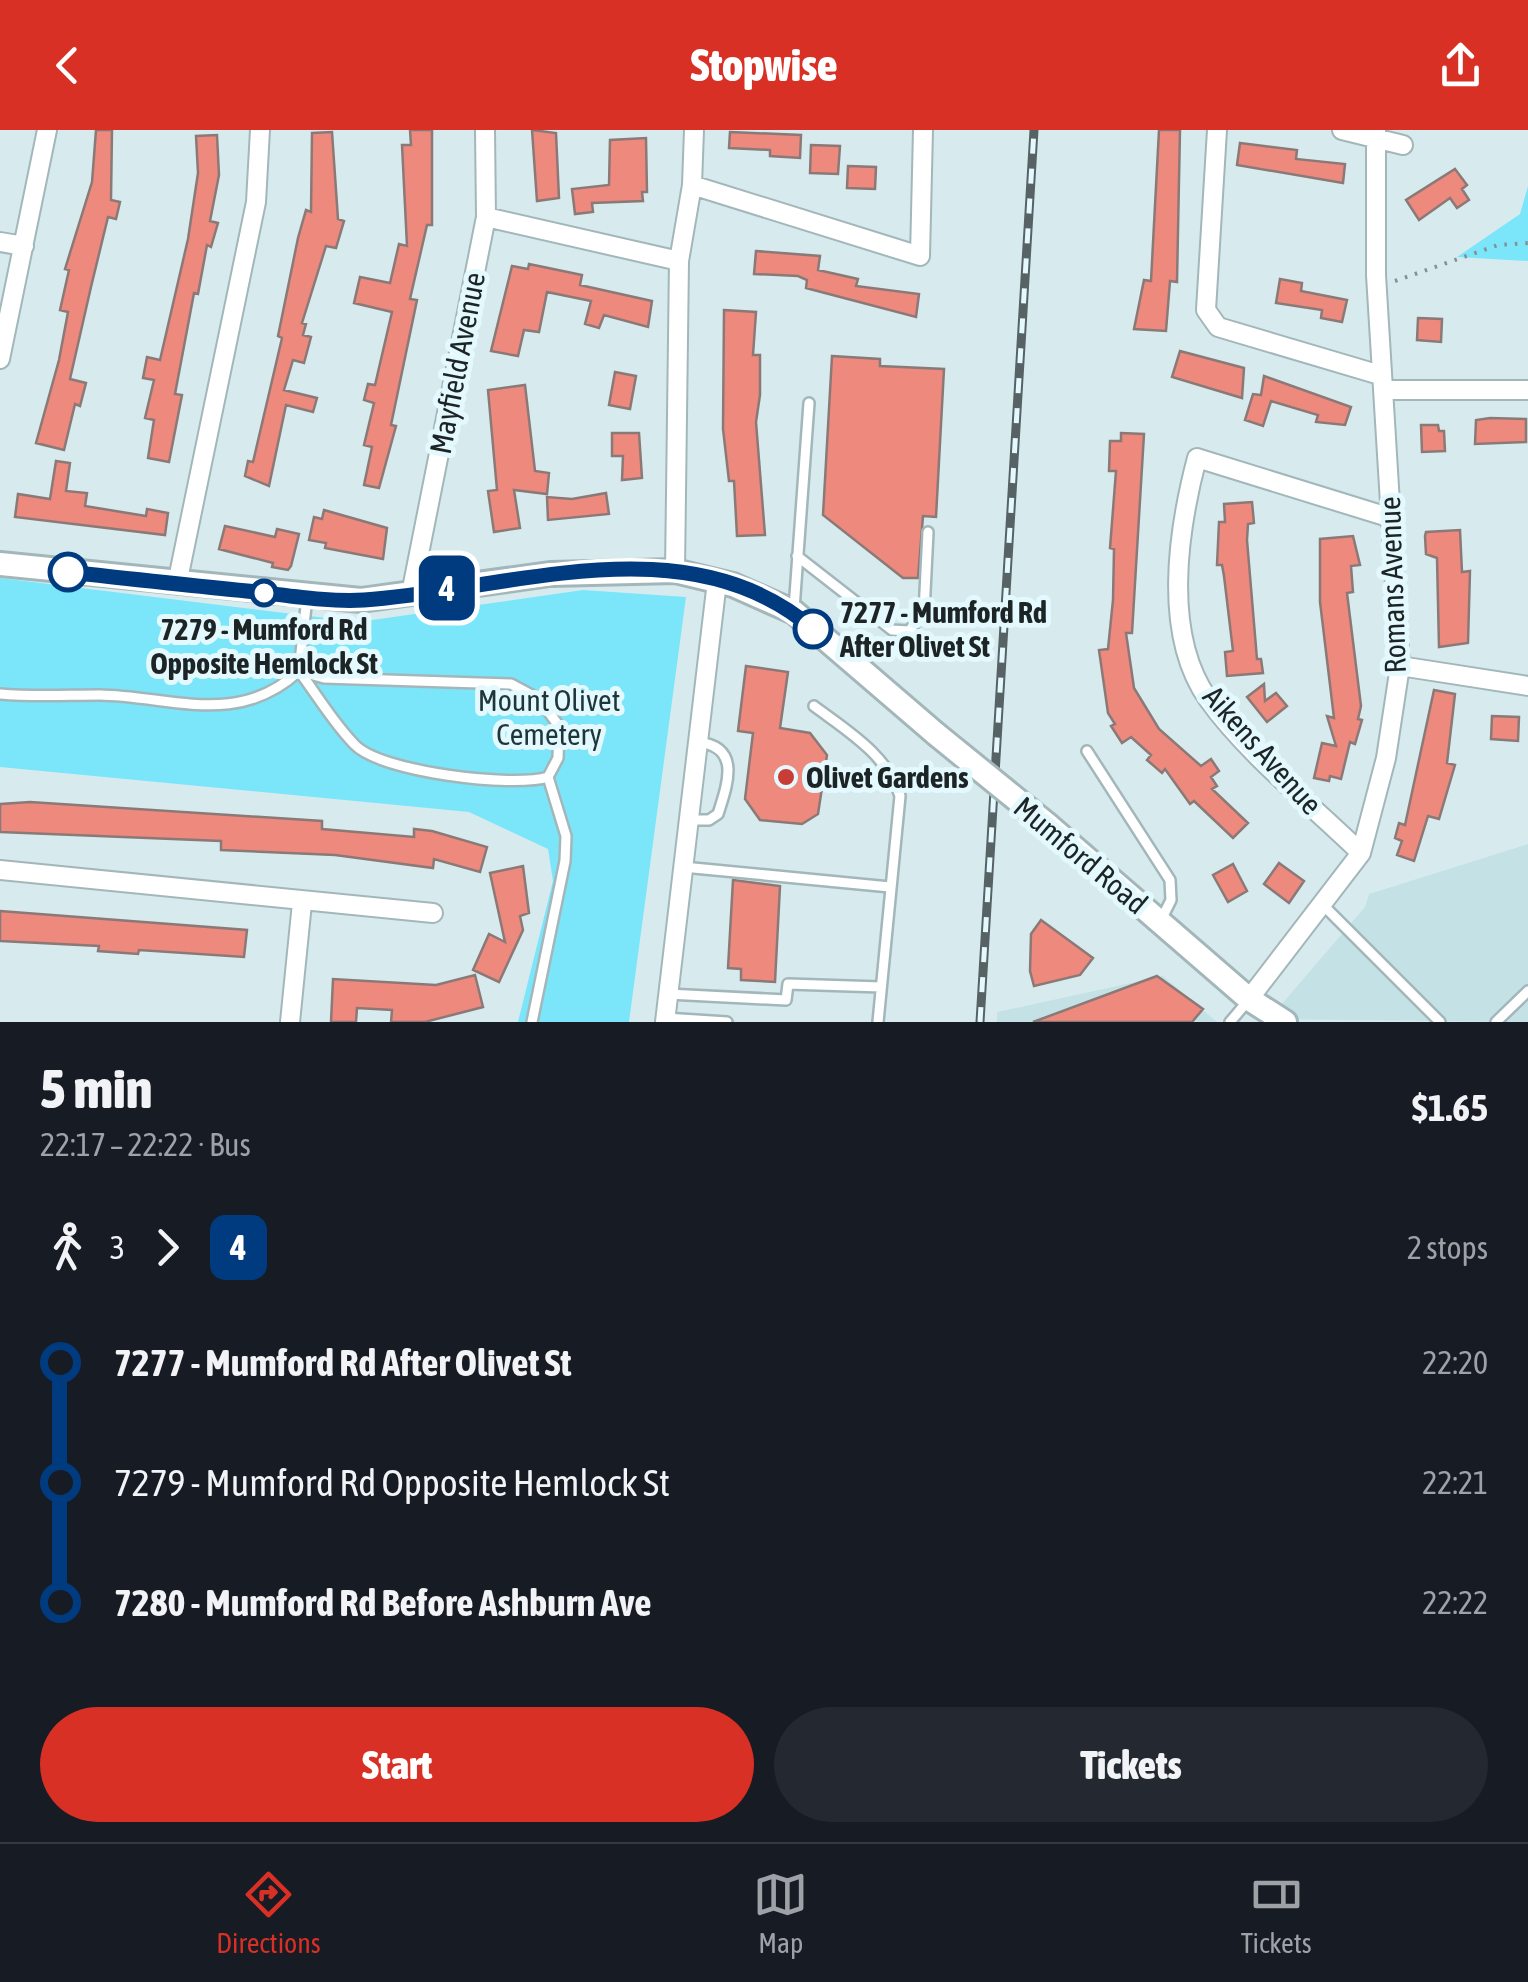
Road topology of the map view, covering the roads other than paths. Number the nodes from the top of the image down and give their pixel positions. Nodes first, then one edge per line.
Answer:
1 (46, 130) edge
2 (260, 130) edge
3 (485, 130) edge
4 (694, 130) edge
5 (922, 130) edge
6 (1217, 130) edge
7 (1342, 130) edge
8 (1376, 135) edge
9 (1404, 144) dead end
10 (692, 184) junction
11 (486, 217) junction
12 (0, 242) edge
13 (24, 246) junction
14 (679, 261) junction
15 (0, 359) edge
16 (1383, 383) junction
17 (1528, 390) edge
18 (809, 403) dead end
19 (1388, 517) junction
20 (928, 532) dead end
21 (797, 556) junction
22 (0, 564) edge
23 (675, 572) junction
24 (717, 582) junction
25 (177, 584) junction
26 (411, 594) junction
27 (307, 597) junction
28 (794, 612) junction
29 (1400, 666) junction
30 (299, 671) junction
31 (1528, 686) edge
32 (0, 694) edge
33 (814, 706) dead end
34 (698, 742) junction
35 (1087, 751) dead end
36 (548, 777) junction
37 (688, 820) junction
38 (1361, 853) junction
39 (683, 867) junction
40 (0, 870) edge
41 (890, 887) junction
42 (302, 903) junction
43 (1324, 905) junction
44 (433, 913) dead end
45 (1160, 922) junction
46 (881, 987) junction
47 (1528, 990) edge
48 (668, 994) junction
49 (1249, 1000) junction
50 (665, 1020) edge
51 (290, 1022) edge
52 (532, 1022) edge
53 (727, 1022) edge
54 (878, 1022) edge
55 (1230, 1022) edge
56 (1260, 1022) edge
57 (1286, 1022) edge
58 (1440, 1022) edge
59 (1496, 1022) edge

1 - 13 street
2 - 25 street
3 - 11 street, Mayfield Avenue
4 - 10 street
5 - 10 street
6 - 16 street
7 - 8 street
8 - 9 street
8 - 16 street, Romans Avenue
10 - 14 street
11 - 14 street
11 - 26 street, Mayfield Avenue
12 - 13 street
13 - 15 street
14 - 23 street
16 - 17 street
16 - 19 street, Romans Avenue
18 - 21 lane
19 - 29 street, Romans Avenue
19 - 38 street, Aikens Avenue
20 - 21 lane
21 - 28 lane
22 - 25 street, Mumford Road
23 - 24 street, Mumford Road
23 - 26 street, Mumford Road
24 - 28 street, Mumford Road
24 - 34 street
25 - 27 street, Mumford Road
26 - 27 street, Mumford Road
27 - 30 lane
28 - 45 street, Mumford Road, bridge
29 - 31 street
29 - 38 street, Romans Avenue
30 - 32 lane
30 - 36 lane
30 - 36 lane
33 - 41 lane
34 - 37 street
34 - 37 lane
35 - 45 lane
36 - 52 lane
37 - 39 street
38 - 43 street, Romans Avenue
39 - 41 lane
39 - 48 street
40 - 42 street
41 - 46 lane
42 - 44 street
42 - 51 street
43 - 49 street, Romans Avenue
43 - 58 lane
45 - 49 street, Mumford Road
46 - 48 lane
46 - 54 lane
47 - 59 lane
48 - 50 street
49 - 55 lane
49 - 56 street, Mumford Road
49 - 57 street, Mumford Road
50 - 53 lane

